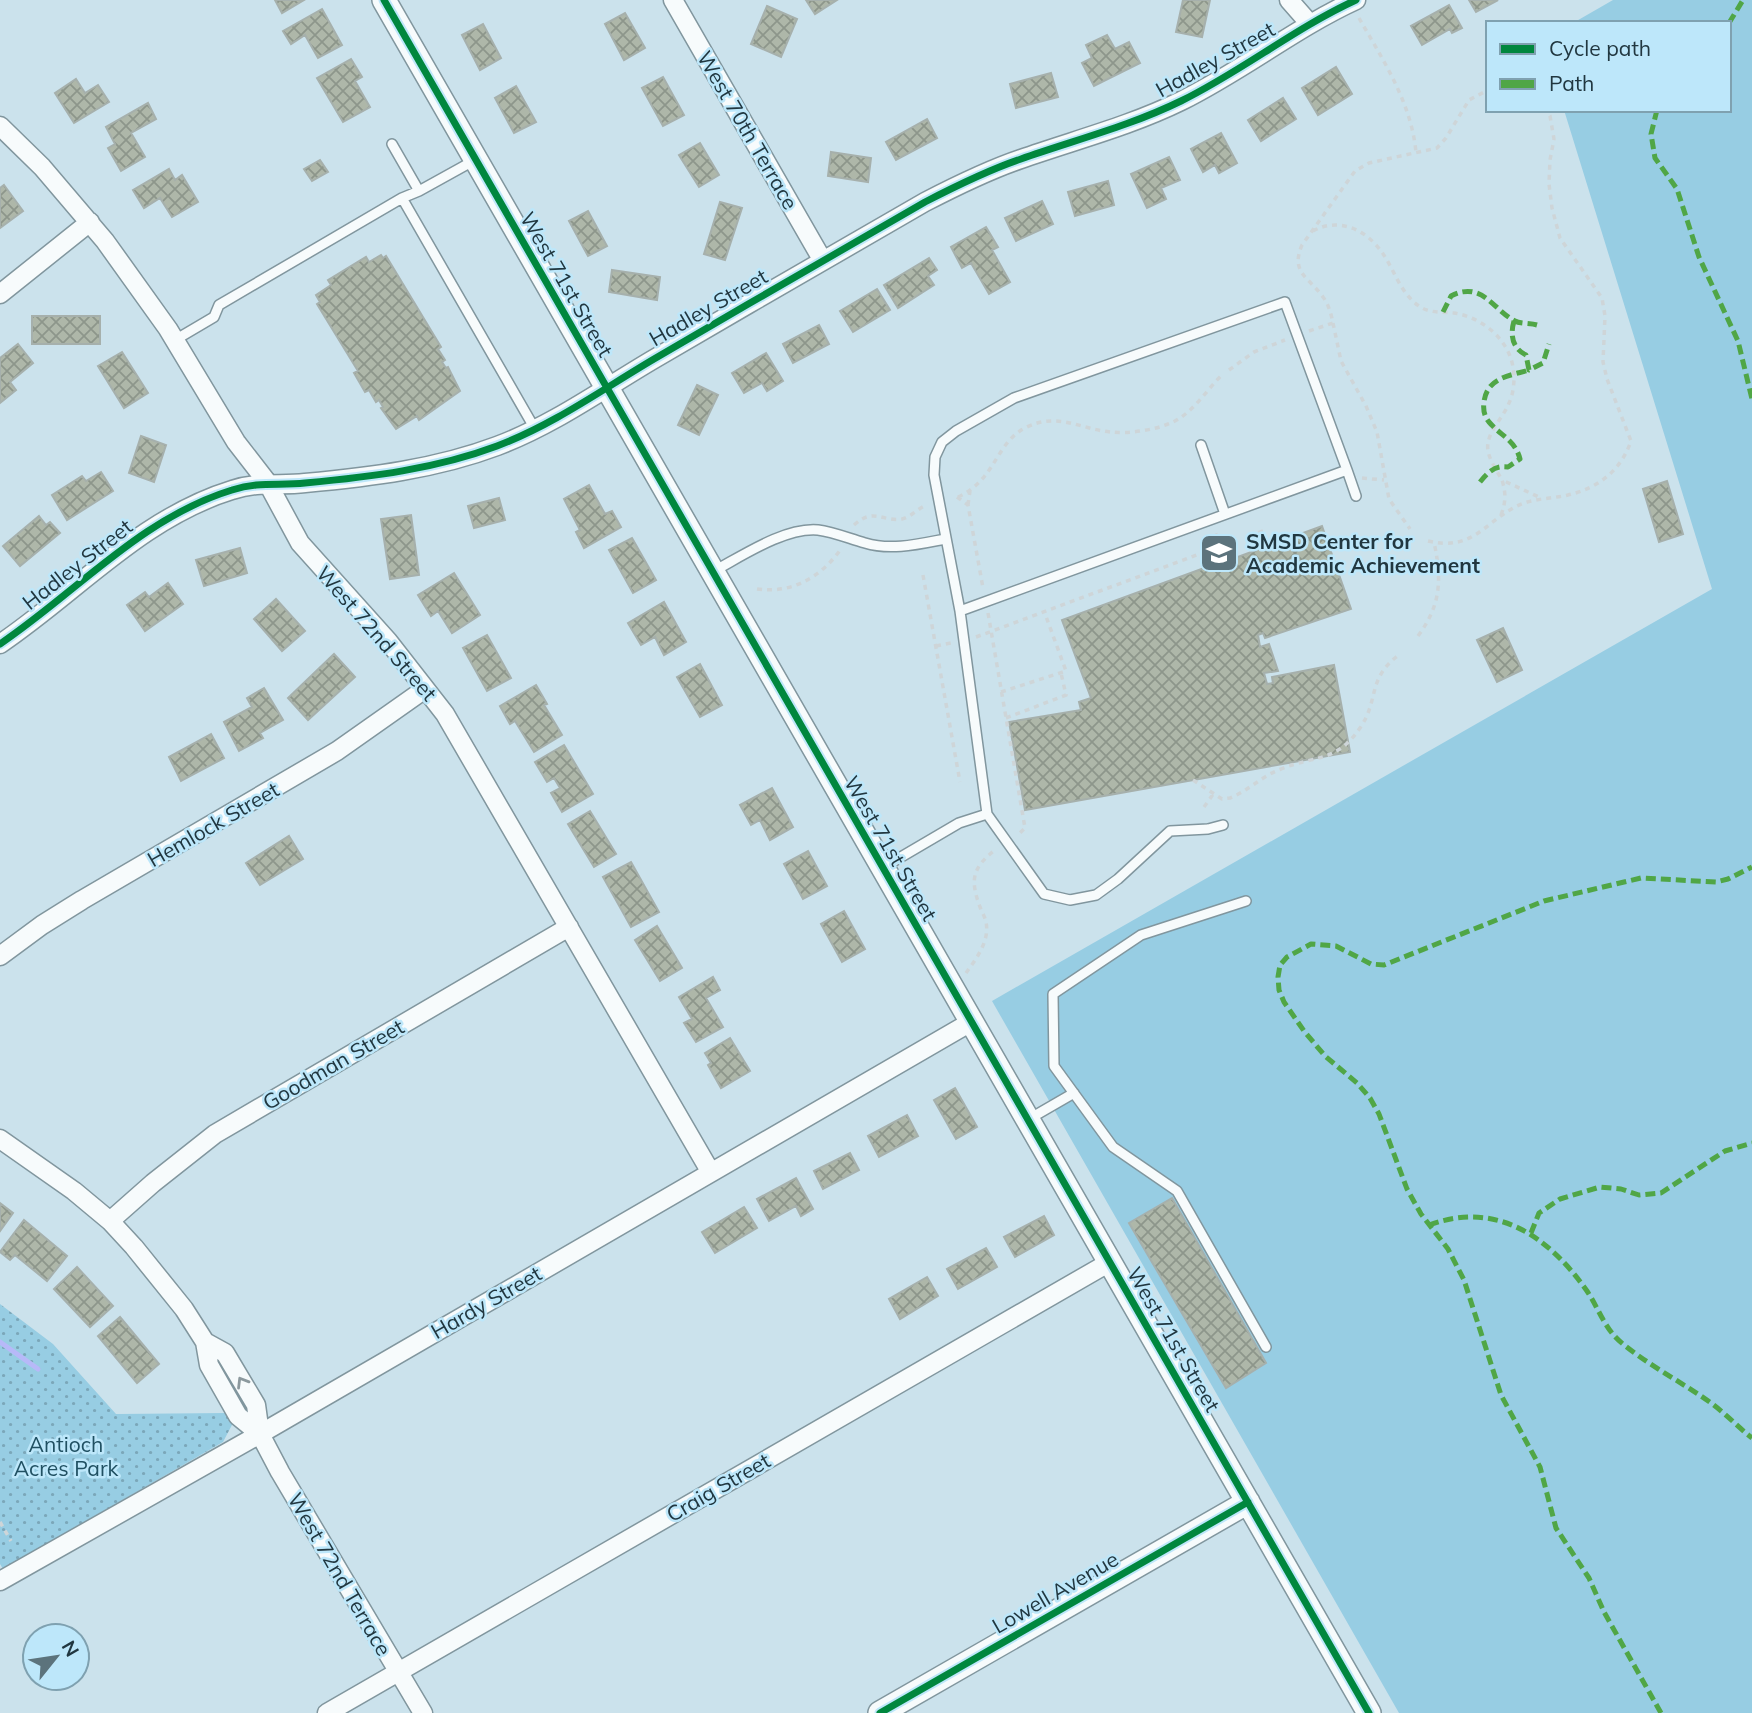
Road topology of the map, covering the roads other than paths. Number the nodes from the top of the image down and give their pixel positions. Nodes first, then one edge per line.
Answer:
1 (384, 0) edge
2 (1289, 0) edge
3 (1354, 1) edge
4 (679, 2) edge
5 (1310, 24) junction
6 (0, 126) edge
7 (392, 144) dead end
8 (475, 160) junction
9 (419, 191) junction
10 (402, 198) junction
11 (90, 222) junction
12 (823, 261) junction
13 (0, 294) edge
14 (175, 340) junction
15 (606, 387) junction
16 (535, 429) junction
17 (1201, 445) dead end
18 (1347, 470) junction
19 (267, 482) junction
20 (1356, 496) dead end
21 (1225, 514) junction
22 (945, 539) junction
23 (713, 572) junction
24 (960, 611) junction
25 (0, 644) edge
26 (425, 689) junction
27 (987, 814) junction
28 (1223, 825) dead end
29 (883, 868) junction
30 (1246, 901) dead end
31 (569, 927) junction
32 (0, 956) edge
33 (971, 1022) junction
34 (1073, 1093) junction
35 (1028, 1119) junction
36 (0, 1139) edge
37 (710, 1171) junction
38 (110, 1221) junction
39 (1110, 1262) junction
40 (1266, 1348) dead end
41 (260, 1434) junction
42 (1248, 1502) junction
43 (0, 1581) edge
44 (397, 1672) junction
45 (886, 1712) edge
46 (327, 1713) edge
47 (423, 1713) edge
48 (1369, 1713) edge

1 - 8 street, West 71st Street
2 - 5 street
3 - 5 street, Hadley Street
4 - 12 street, West 70th Terrace
5 - 12 street, Hadley Street
6 - 11 street, West 72nd Street
7 - 9 lane
8 - 9 lane
8 - 15 street, West 71st Street
9 - 10 lane
10 - 14 lane
10 - 16 lane
11 - 13 street
11 - 14 street, West 72nd Street
12 - 15 street, Hadley Street
14 - 19 street, West 72nd Street
15 - 16 street, Hadley Street
15 - 23 street, West 71st Street
16 - 19 street, Hadley Street
17 - 21 lane
18 - 20 lane
18 - 21 lane
18 - 22 lane
19 - 25 street, Hadley Street
19 - 26 street, West 72nd Street
21 - 24 lane
22 - 23 lane
22 - 24 lane
23 - 29 street, West 71st Street
24 - 27 lane
26 - 31 street, West 72nd Street
26 - 32 street, Hemlock Street
27 - 28 lane
27 - 29 lane
29 - 33 street, West 71st Street
30 - 34 lane
31 - 37 street, West 72nd Street
31 - 38 street, Goodman Street
33 - 35 street, West 71st Street
33 - 37 street, Hardy Street
34 - 35 lane
34 - 40 lane
35 - 39 street, West 71st Street
36 - 38 street, West 72nd Terrace
37 - 41 street, Hardy Street
38 - 41 street, West 72nd Terrace
39 - 42 street, West 71st Street
39 - 44 street, Craig Street
41 - 43 street, Hardy Street
41 - 44 street, West 72nd Terrace
42 - 45 street, Lowell Avenue
42 - 48 street, West 71st Street
44 - 46 street, Craig Street
44 - 47 street, West 72nd Terrace

